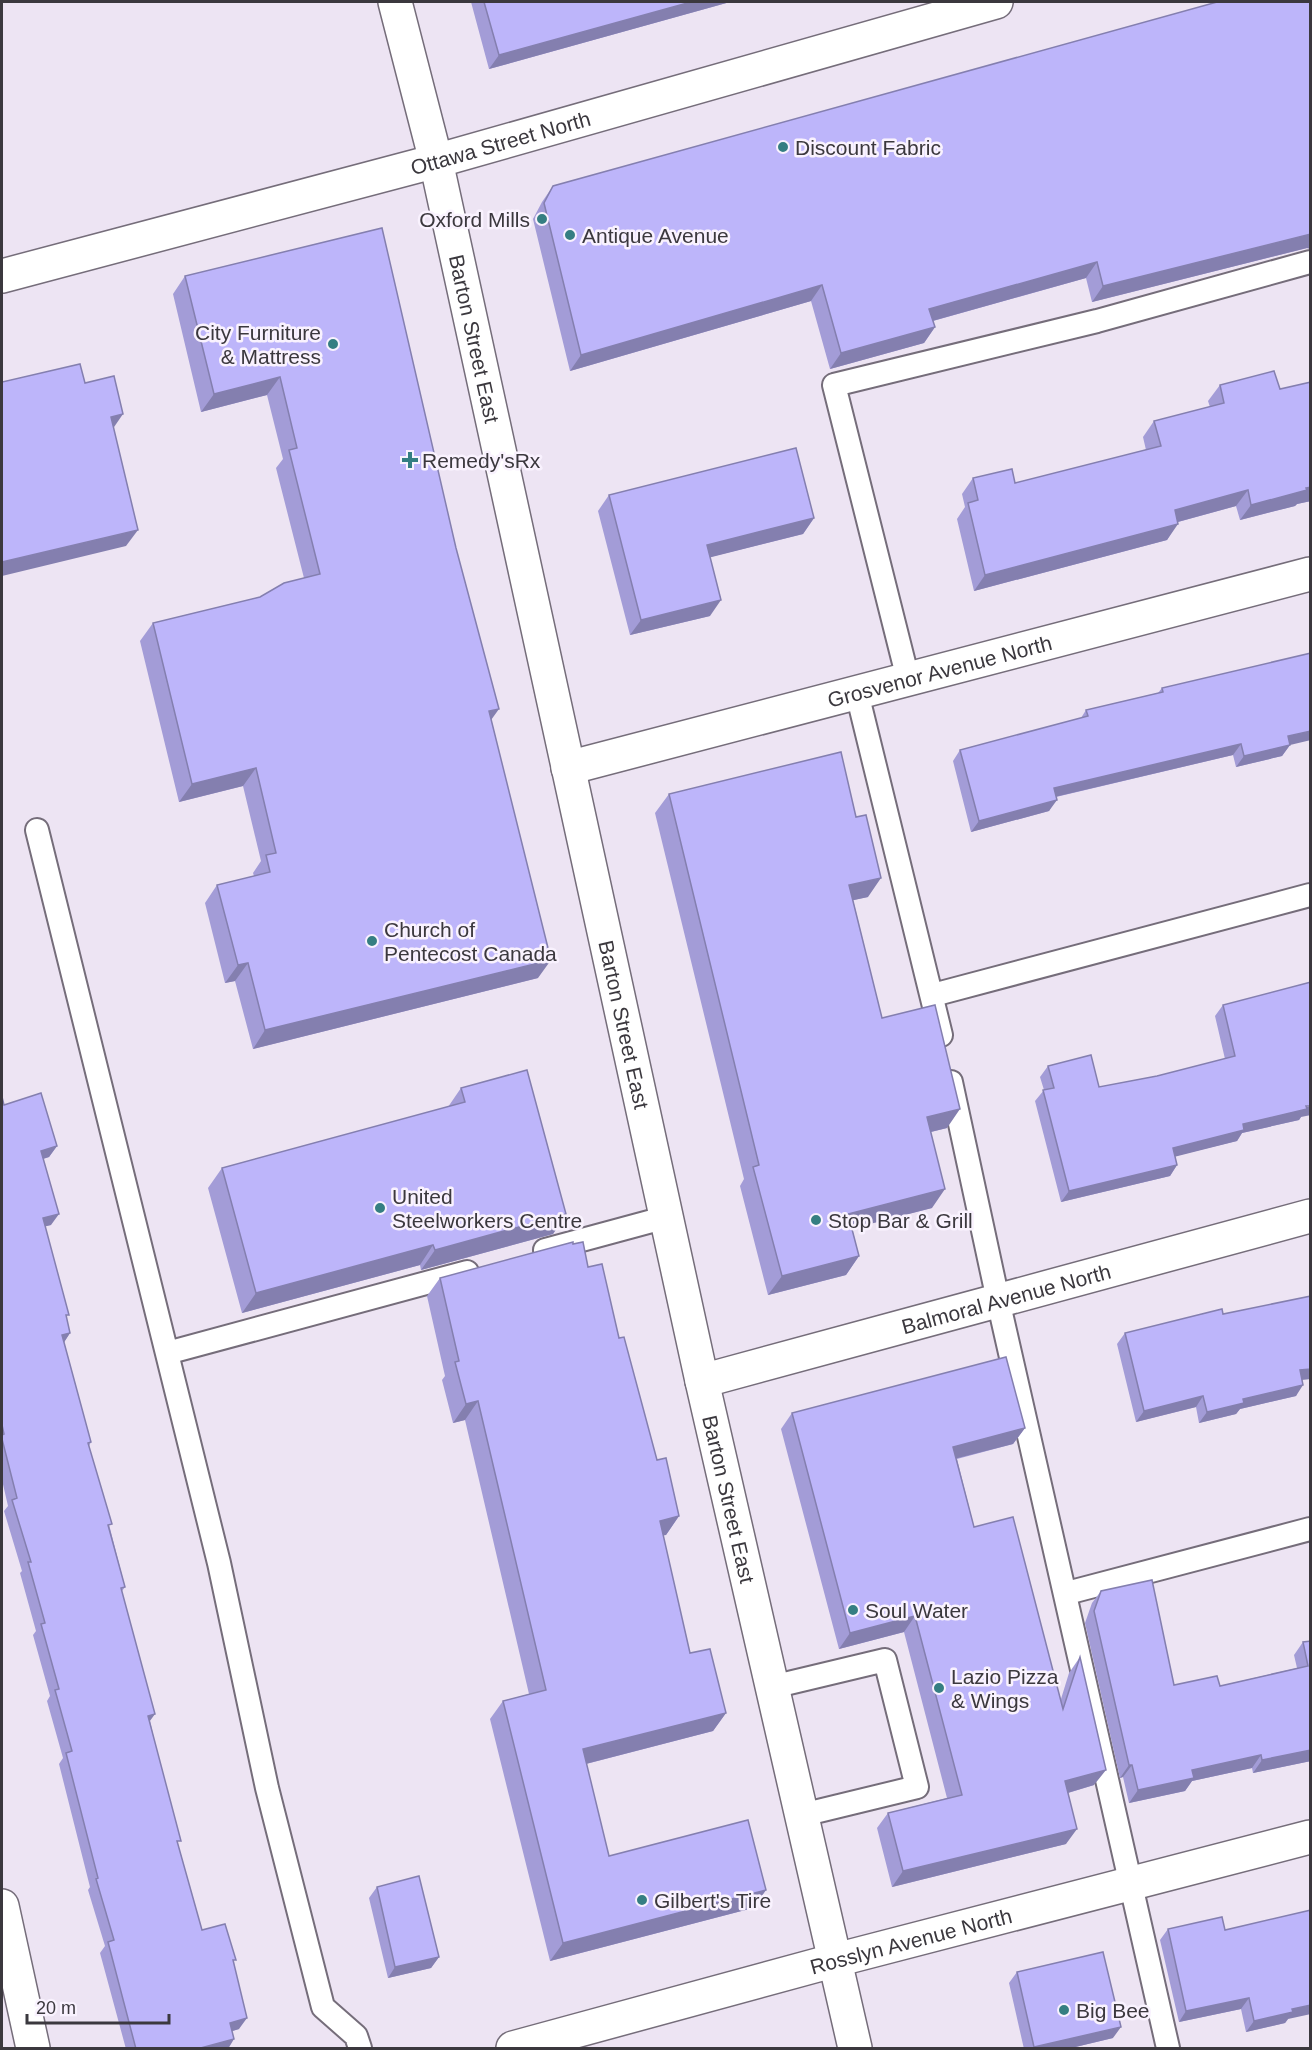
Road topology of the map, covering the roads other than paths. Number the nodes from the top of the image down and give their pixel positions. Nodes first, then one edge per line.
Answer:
1 (394, 2) edge
2 (996, 2) edge
3 (436, 161) junction
4 (1311, 262) edge
5 (2, 276) edge
6 (1311, 574) edge
7 (908, 679) junction
8 (857, 693) junction
9 (568, 768) junction
10 (37, 831) dead end
11 (1311, 895) edge
12 (933, 995) junction
13 (1311, 1216) edge
14 (666, 1217) junction
15 (519, 1257) edge
16 (485, 1267) edge
17 (998, 1300) junction
18 (167, 1353) junction
19 (702, 1381) junction
20 (1311, 1529) edge
21 (1066, 1593) junction
22 (772, 1687) junction
23 (802, 1815) junction
24 (1311, 1837) edge
25 (1132, 1884) junction
26 (2, 1906) edge
27 (836, 1960) junction
28 (33, 2049) edge
29 (360, 2049) edge
30 (513, 2049) edge
31 (855, 2049) edge
32 (1168, 2049) edge

1 - 3 main road, Barton Street East
2 - 3 main road, Ottawa Street North
3 - 5 main road, Ottawa Street North
3 - 9 main road, Barton Street East
4 - 7 lane
6 - 7 main road, Grosvenor Avenue North
7 - 8 main road, Grosvenor Avenue North
8 - 9 main road, Grosvenor Avenue North
8 - 12 lane
9 - 14 main road, Barton Street East
10 - 18 lane
11 - 12 lane
12 - 17 lane
13 - 17 main road, Balmoral Avenue North
14 - 15 lane
14 - 19 main road, Barton Street East
16 - 18 lane
17 - 19 main road, Balmoral Avenue North
17 - 21 lane
18 - 29 lane
19 - 22 main road, Barton Street East
20 - 21 lane
21 - 25 lane
22 - 23 main road, Barton Street East
22 - 23 lane
23 - 27 main road, Barton Street East
24 - 25 main road, Rosslyn Avenue North
25 - 27 main road, Rosslyn Avenue North
25 - 32 lane
26 - 28 main road
27 - 30 main road, Rosslyn Avenue North
27 - 31 main road, Barton Street East

